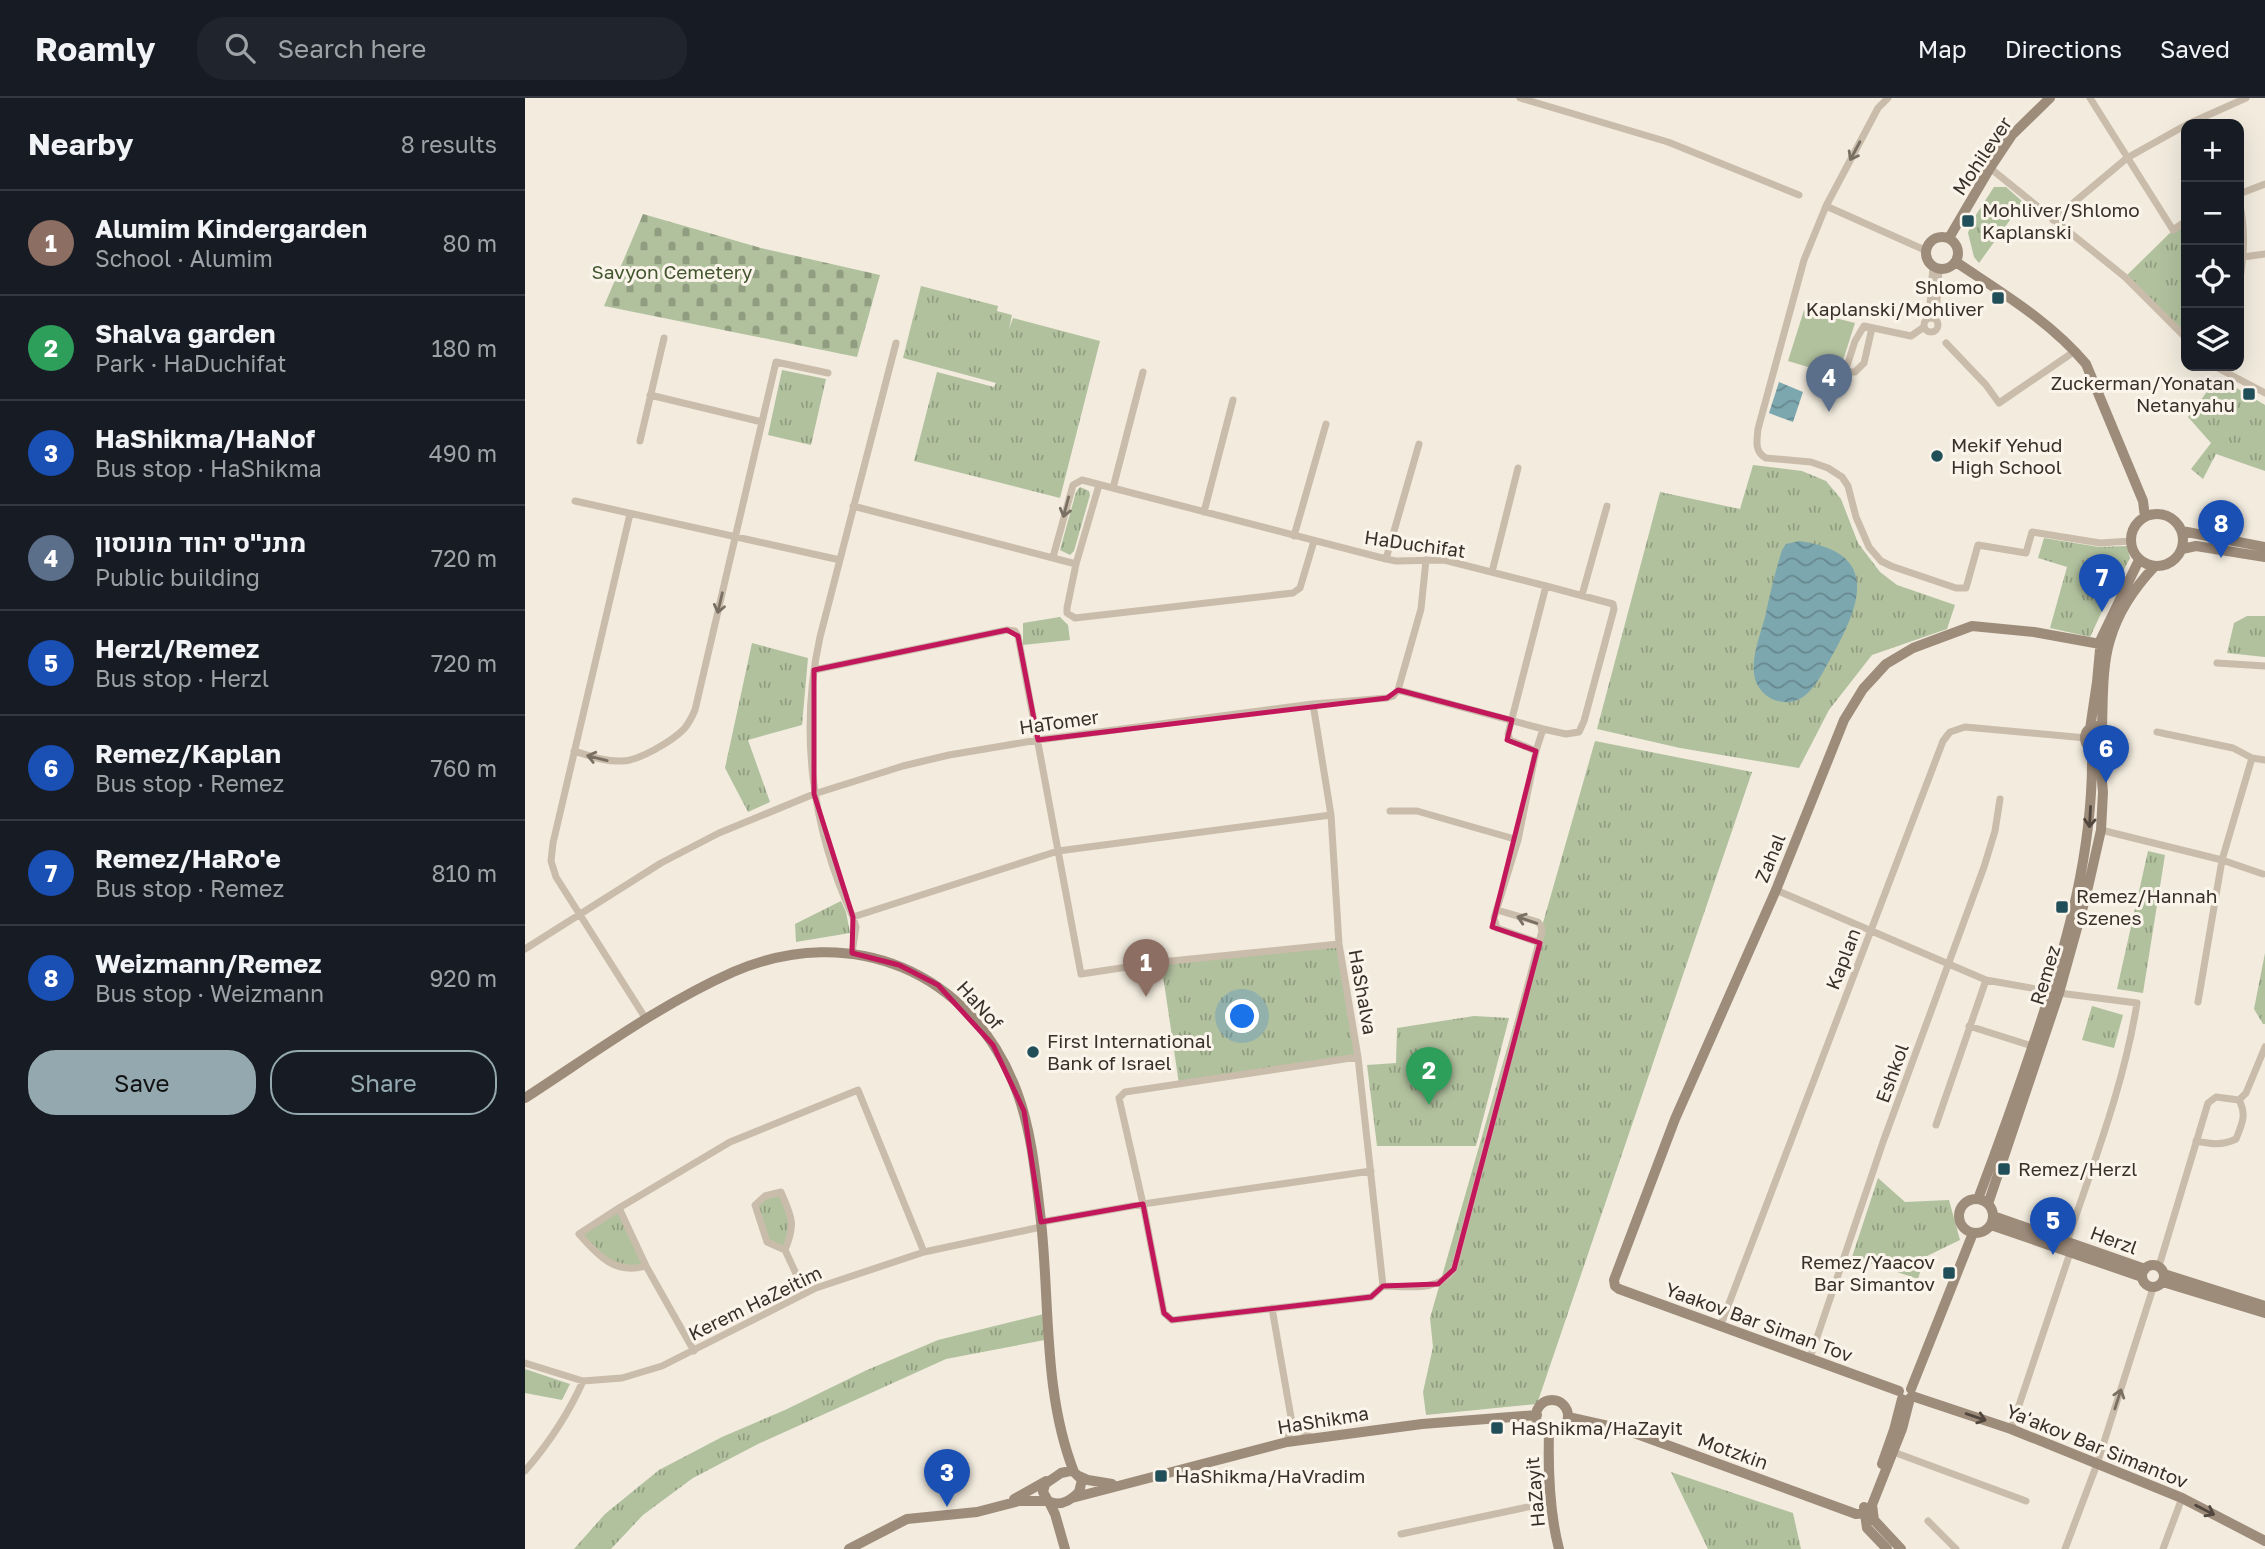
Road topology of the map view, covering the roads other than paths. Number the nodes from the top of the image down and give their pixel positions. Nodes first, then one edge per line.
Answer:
1 (1520, 98) edge
2 (1888, 98) edge
3 (2050, 98) edge
4 (2089, 98) edge
5 (2246, 98) edge
6 (2200, 119) edge
7 (2181, 128) edge
8 (2127, 158) junction
9 (1990, 168) junction
10 (2265, 184) edge
11 (2244, 192) edge
12 (1799, 195) dead end
13 (1826, 205) junction
14 (2053, 220) junction
15 (2181, 224) edge
16 (1949, 238) junction
17 (1927, 251) junction
18 (2265, 254) edge
19 (2244, 257) edge
20 (1956, 262) junction
21 (1936, 267) junction
22 (1932, 318) junction
23 (1868, 327) junction
24 (1924, 327) junction
25 (2181, 333) edge
26 (664, 338) dead end
27 (895, 343) dead end
28 (1946, 343) dead end
29 (2075, 351) junction
30 (2223, 371) edge
31 (1143, 372) dead end
32 (828, 373) dead end
33 (2265, 393) edge
34 (650, 395) junction
35 (1233, 400) dead end
36 (762, 422) junction
37 (1326, 424) dead end
38 (640, 441) dead end
39 (1419, 444) dead end
40 (1518, 468) dead end
41 (1099, 485) junction
42 (1112, 488) junction
43 (575, 501) dead end
44 (853, 506) junction
45 (1607, 506) dead end
46 (1204, 512) junction
47 (630, 514) junction
48 (2150, 516) junction
49 (2182, 531) junction
50 (1294, 536) junction
51 (735, 537) junction
52 (1314, 541) junction
53 (2131, 541) junction
54 (2265, 547) edge
55 (2182, 549) junction
56 (1053, 557) junction
57 (2265, 557) edge
58 (1387, 559) junction
59 (1426, 560) junction
60 (2140, 560) junction
61 (839, 561) junction
62 (1076, 564) junction
63 (2155, 566) junction
64 (1492, 572) junction
65 (1546, 586) junction
66 (1582, 595) junction
67 (2100, 644) junction
68 (2217, 663) dead end
69 (2265, 666) edge
70 (814, 670) junction
71 (1398, 690) junction
72 (1313, 704) junction
73 (1512, 720) junction
74 (2102, 727) junction
75 (1543, 729) junction
76 (2157, 732) dead end
77 (2088, 733) junction
78 (1038, 740) junction
79 (2096, 749) junction
80 (574, 751) junction
81 (1536, 751) junction
82 (2252, 758) junction
83 (2265, 760) edge
84 (814, 794) junction
85 (2000, 799) dead end
86 (1390, 811) dead end
87 (1331, 815) junction
88 (2101, 830) junction
89 (1518, 840) junction
90 (1058, 850) junction
91 (2223, 860) junction
92 (2263, 874) edge
93 (1776, 890) junction
94 (1497, 909) junction
95 (579, 914) junction
96 (853, 917) junction
97 (1870, 930) junction
98 (1540, 943) junction
99 (1339, 944) junction
100 (525, 949) edge
101 (852, 953) junction
102 (1949, 965) junction
103 (1986, 980) junction
104 (2055, 992) junction
105 (2198, 1002) dead end
106 (646, 1019) junction
107 (1969, 1026) junction
108 (2265, 1047) edge
109 (2036, 1048) junction
110 (1358, 1057) junction
111 (525, 1098) edge
112 (2239, 1100) junction
113 (1936, 1125) dead end
114 (2196, 1142) junction
115 (1371, 1171) junction
116 (1978, 1199) junction
117 (1143, 1204) junction
118 (1988, 1205) junction
119 (619, 1208) junction
120 (1992, 1220) junction
121 (1041, 1224) junction
122 (1973, 1233) junction
123 (2068, 1247) junction
124 (785, 1250) junction
125 (924, 1252) junction
126 (646, 1266) junction
127 (2143, 1273) junction
128 (2162, 1274) junction
129 (1614, 1280) joint
130 (1383, 1286) junction
131 (2153, 1288) junction
132 (805, 1293) junction
133 (2265, 1306) edge
134 (1272, 1308) junction
135 (2265, 1313) edge
136 (1720, 1327) junction
137 (694, 1351) junction
138 (1810, 1358) junction
139 (525, 1363) edge
140 (583, 1381) junction
141 (1907, 1395) junction
142 (1537, 1415) junction
143 (1568, 1417) junction
144 (1292, 1423) junction
145 (2011, 1429) junction
146 (1549, 1431) junction
147 (1312, 1438) junction
148 (1287, 1442) junction
149 (1890, 1451) junction
150 (1067, 1455) junction
151 (2098, 1464) junction
152 (525, 1471) edge
153 (1061, 1473) junction
154 (1076, 1474) junction
155 (1048, 1480) junction
156 (1120, 1485) junction
157 (2182, 1498) junction
158 (1069, 1500) junction
159 (2026, 1501) dead end
160 (1048, 1502) junction
161 (1551, 1502) junction
162 (1004, 1505) junction
163 (1867, 1508) junction
164 (1928, 1521) dead end
165 (1060, 1529) junction
166 (1401, 1534) dead end
167 (2265, 1541) edge
168 (849, 1549) edge
169 (1065, 1549) edge
170 (1559, 1549) edge
171 (1887, 1549) edge
172 (1901, 1549) edge
173 (1956, 1549) edge
174 (2066, 1549) edge
175 (2163, 1549) edge

1 - 12 street
2 -> 13 street
3 - 9 street, Mohilever
4 - 8 street
5 - 6 street
7 - 8 street
8 - 14 street
8 - 15 street
9 - 14 street
9 - 16 street, Mohilever
10 - 11 street
13 - 17 street
13 - 53 street
14 - 25 street
16 - 17 street
16 - 20 street
17 - 21 street
18 - 19 street
20 - 21 street
20 - 29 street
21 - 22 street
22 - 24 street
22 - 24 street
23 - 23 street
23 - 24 street
26 - 34 street
27 - 44 street
28 - 29 street
29 - 48 street
30 - 33 street
31 - 42 street
32 - 36 street
34 - 36 street
34 - 38 street
35 - 46 street
36 - 51 street
37 - 50 street
39 - 58 street
40 - 64 street
41 - 42 street, HaDuchifat
41 -> 56 street
41 - 62 street
42 - 46 street, HaDuchifat
43 - 47 street
44 - 56 street
44 - 61 street
45 - 66 street
46 - 50 street, HaDuchifat
47 - 51 street
47 - 80 street
48 - 49 street
48 - 53 street
49 - 54 street
49 - 55 street
50 - 52 street, HaDuchifat
51 - 61 street
51 -> 80 street
52 - 58 street, HaDuchifat
52 - 62 street
53 - 60 street
55 - 57 street
55 - 63 street
56 - 62 street
58 - 59 street, HaDuchifat
59 - 64 street, HaDuchifat
59 - 71 street
60 - 63 street
60 - 67 street
61 - 70 street
63 - 74 street
64 - 65 street, HaDuchifat
65 - 66 street, HaDuchifat
65 - 73 street
66 - 75 street, HaDuchifat
67 - 77 street
67 - 93 street, Zahal
68 - 69 street
70 - 78 street
70 - 84 street
71 - 72 street, HaTomer
71 - 73 street
72 - 78 street, HaTomer
72 - 87 street, HaShalva
73 - 75 street
73 - 81 street
74 - 77 street
74 - 79 street
75 - 81 street
76 - 82 street
77 - 79 street
77 - 97 street, Kaplan
78 - 84 street, HaTomer
78 - 90 street
79 - 88 street, Remez
79 -> 104 street, Remez
80 - 95 street
81 - 89 street
82 - 83 street
82 - 91 street
84 - 95 street, HaTomer
84 - 96 street
85 - 102 street, Eshkol
86 - 89 street
87 - 90 street
87 - 99 street, HaShalva
88 - 91 street
88 - 104 street, Remez
89 - 94 street
90 - 96 street
90 - 99 street
91 - 92 street
91 - 105 street
93 - 97 street
93 - 129 street, Zahal
98 -> 94 street
94 - 98 street
95 - 100 street, HaTomer
95 - 106 street
96 - 101 street
97 - 102 street
97 - 136 street, Kaplan
98 - 130 street
99 - 110 street, HaShalva
101 - 106 street, HaNof
101 - 121 street, HaNof
102 - 103 street
102 - 138 street, Eshkol
103 - 104 street
103 - 107 street
104 - 109 street, Remez
104 - 123 street
106 - 111 street, HaNof
107 - 109 street
107 - 113 street
108 - 112 street
109 - 116 street, Remez
109 - 118 street, Remez
110 - 115 street, HaShalva
110 - 117 street
112 - 114 street
112 - 114 street
114 - 128 street
115 - 117 street, Kerem HaZeitim
115 - 130 street, HaShalva
116 - 118 street
116 - 122 street
117 - 121 street, Kerem HaZeitim
117 - 134 street
118 - 120 street
119 - 125 street
119 - 126 street
119 - 126 street
120 - 122 street
120 - 123 street, Herzl
121 - 125 street, Kerem HaZeitim
121 - 150 street, HaNof
122 - 141 street
123 - 127 street, Herzl
123 - 145 street
124 - 124 street
124 - 132 street
125 - 132 street, Kerem HaZeitim
126 - 137 street
127 - 128 street
127 - 131 street
128 - 131 street
128 - 133 street
128 - 135 street
129 - 136 street, Yaakov Bar Siman Tov
130 - 134 street
151 -> 131 street
132 - 137 street, Kerem HaZeitim
134 - 144 street
136 - 138 street, Yaakov Bar Siman Tov
137 - 140 street, Kerem HaZeitim
138 - 141 street, Yaakov Bar Siman Tov
139 - 140 street, Kerem HaZeitim
140 - 152 street
141 -> 145 street, Ya'akov Bar Simantov
141 - 149 street
142 - 143 street
142 - 146 street
142 - 147 street, HaShikma
143 - 146 street
143 - 163 street, Motzkin
144 - 147 street
144 - 148 street
145 - 151 street, Ya'akov Bar Simantov
146 - 161 street, HaZayit
147 - 148 street, HaShikma
148 - 156 street, HaShikma
149 - 159 street
149 - 163 street
150 - 153 street
150 - 154 street, HaNof
151 - 157 street, Ya'akov Bar Simantov
151 - 174 street
153 - 154 street
153 - 155 street
154 - 156 street
154 - 158 street
155 - 160 street
155 - 162 street
156 - 158 street, HaShikma
157 -> 167 street, Ya'akov Bar Simantov
157 - 175 street
158 - 160 street
158 - 165 street
160 - 162 street
160 - 165 street
161 - 166 street
161 - 170 street, HaZayit
162 - 168 street
163 - 171 street
163 - 172 street
164 - 173 street
165 - 169 street

